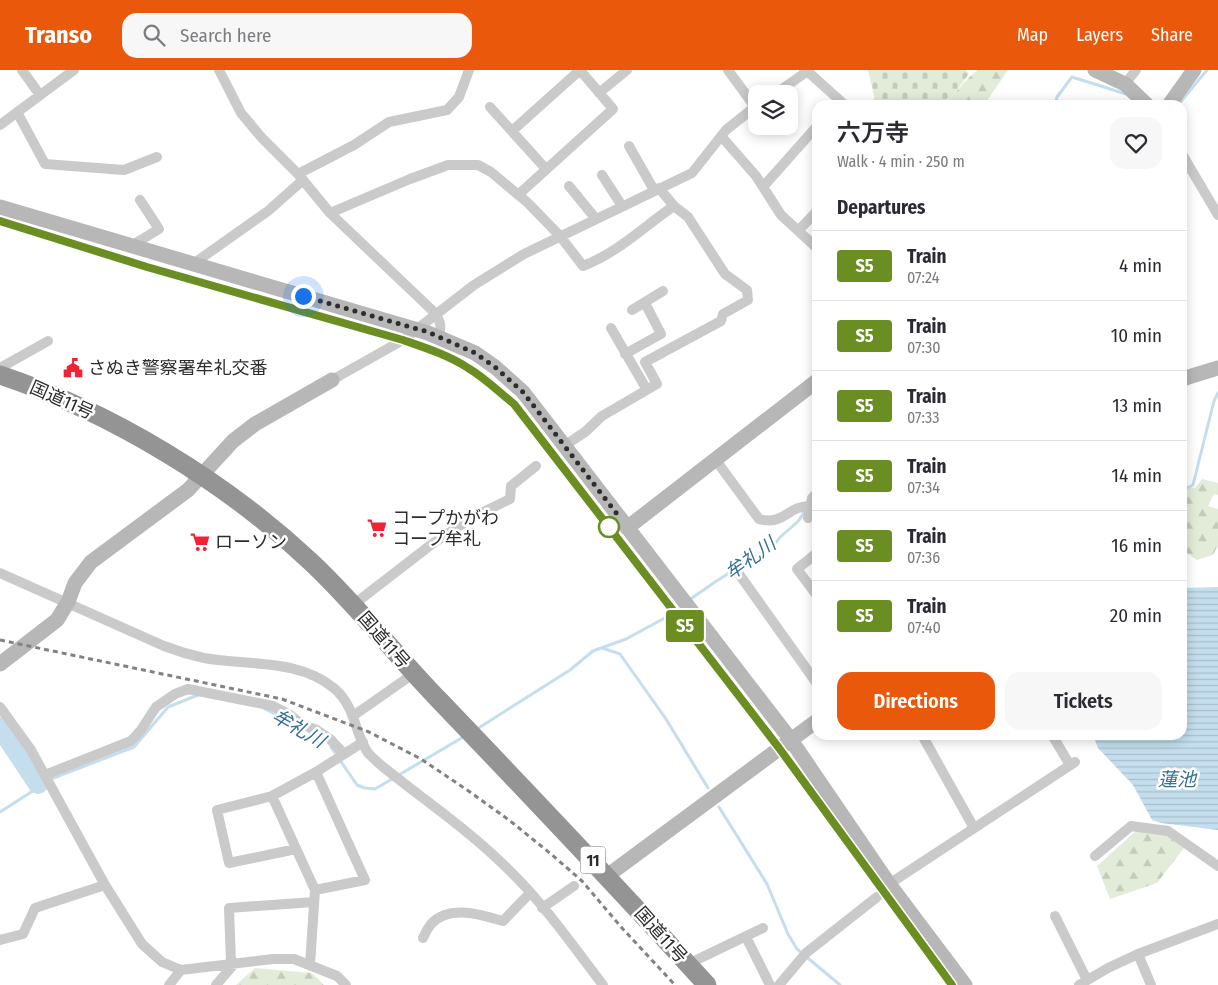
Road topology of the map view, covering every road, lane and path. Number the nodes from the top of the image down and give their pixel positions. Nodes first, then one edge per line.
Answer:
1 (22, 70) edge
2 (74, 70) edge
3 (219, 70) edge
4 (469, 70) edge
5 (580, 70) edge
6 (627, 70) edge
7 (728, 70) edge
8 (806, 70) edge
9 (1095, 70) edge
10 (1136, 70) edge
11 (1194, 70) edge
12 (787, 85) edge
13 (1128, 87) junction
14 (599, 93) junction
15 (40, 95) junction
16 (748, 96) edge
17 (837, 100) edge
18 (1142, 100) edge
19 (1173, 100) edge
20 (490, 107) dead end
21 (17, 112) junction
22 (748, 113) edge
23 (0, 125) edge
24 (512, 131) junction
25 (812, 132) edge
26 (721, 136) junction
27 (630, 146) dead end
28 (157, 157) dead end
29 (1187, 162) edge
30 (546, 169) junction
31 (602, 176) dead end
32 (301, 177) junction
33 (569, 186) dead end
34 (763, 187) junction
35 (656, 189) junction
36 (518, 195) junction
37 (140, 200) dead end
38 (622, 206) junction
39 (674, 206) junction
40 (0, 208) edge
41 (330, 213) junction
42 (1218, 215) edge
43 (812, 216) edge
44 (596, 219) junction
45 (798, 231) junction
46 (560, 236) junction
47 (812, 244) edge
48 (131, 246) junction
49 (193, 264) junction
50 (663, 291) dead end
51 (645, 303) junction
52 (632, 310) dead end
53 (436, 315) junction
54 (611, 328) dead end
55 (417, 330) junction
56 (439, 336) junction
57 (48, 341) dead end
58 (626, 354) junction
59 (0, 368) edge
60 (1218, 368) edge
61 (0, 375) edge
62 (1187, 377) edge
63 (332, 380) joint
64 (812, 385) edge
65 (647, 390) junction
66 (564, 446) junction
67 (716, 460) junction
68 (536, 466) dead end
69 (201, 476) junction
70 (812, 498) edge
71 (810, 506) junction
72 (808, 518) dead end
73 (627, 528) junction
74 (812, 557) edge
75 (0, 573) edge
76 (739, 574) dead end
77 (812, 588) edge
78 (68, 602) junction
79 (353, 605) junction
80 (0, 664) edge
81 (413, 674) junction
82 (812, 677) edge
83 (0, 707) edge
84 (353, 716) junction
85 (812, 724) edge
86 (791, 740) junction
87 (925, 740) edge
88 (1055, 740) edge
89 (363, 742) junction
90 (340, 757) junction
91 (316, 772) junction
92 (45, 775) junction
93 (272, 796) junction
94 (974, 828) junction
95 (296, 849) junction
96 (1095, 856) dead end
97 (1218, 866) edge
98 (607, 876) junction
99 (889, 884) junction
100 (105, 886) junction
101 (574, 886) dead end
102 (315, 890) junction
103 (530, 893) junction
104 (877, 897) dead end
105 (314, 902) junction
106 (542, 908) junction
107 (1055, 916) dead end
108 (1218, 924) edge
109 (763, 928) dead end
110 (746, 937) junction
111 (422, 938) dead end
112 (0, 940) edge
113 (1138, 954) junction
114 (233, 963) junction
115 (688, 964) junction
116 (310, 965) junction
117 (181, 970) junction
118 (1083, 983) edge
119 (169, 985) edge
120 (216, 985) edge
121 (346, 985) edge
122 (603, 985) edge
123 (707, 985) edge
124 (770, 985) edge
125 (779, 985) edge
126 (965, 985) edge
127 (1151, 985) edge

1 - 15 street
2 - 15 street
3 - 32 street
4 - 32 street
5 - 14 street
5 - 24 street
6 - 14 street
7 - 16 street
8 - 12 street
8 - 17 street
9 - 13 street
10 - 13 street
11 - 19 street
13 - 18 street
14 - 30 street
15 - 21 street
20 - 24 street
21 - 23 street
21 - 28 street
22 - 26 street
24 - 30 street
25 - 34 street
26 - 34 street
26 - 35 street
27 - 35 street
29 - 42 street
30 - 36 street
31 - 38 street
32 - 41 street
32 - 49 street
33 - 44 street
34 - 45 street
35 - 38 street
35 - 39 street
36 - 41 street
36 - 46 street
37 - 48 street
38 - 44 street
39 - 46 street
39 - 65 street
40 - 48 street
41 - 53 street
43 - 45 street
44 - 46 street
45 - 47 street
46 - 53 street
48 - 49 street
49 - 55 street
50 - 51 street
51 - 52 street
51 - 58 street
53 - 55 street
53 - 56 street
54 - 58 street
55 - 56 street
55 - 63 street
56 - 66 street
57 - 59 street
58 - 65 street
60 - 62 street
61 - 69 highway, 国道11号 / 11
63 - 69 street
64 - 67 street
65 - 66 street
66 - 73 street
67 - 71 street
67 - 73 street
68 - 79 street
69 - 78 street
69 - 79 highway, 国道11号 / 11
70 - 71 street
71 - 72 street
73 - 86 street
74 - 77 street
75 - 78 street
76 - 82 street
78 - 80 street
78 - 84 street
79 - 81 highway, 国道11号 / 11
81 - 84 street
81 - 98 highway, 国道11号 / 11
83 - 92 street
84 - 89 street
85 - 86 street
86 - 98 street
86 - 99 street
87 - 94 street
88 - 94 street
89 - 90 street
89 - 103 street
90 - 91 street
90 - 92 street
91 - 93 street
91 - 102 street
92 - 100 street
93 - 95 street
93 - 95 street
94 - 99 street
95 - 102 street
96 - 97 street
98 - 115 highway, 国道11号 / 11
99 - 126 street
100 - 112 street
100 - 117 street
101 - 106 street
102 - 105 street
103 - 106 street
103 - 111 street
104 - 125 street
105 - 114 street
105 - 116 street
106 - 122 street
107 - 118 street
108 - 113 street
109 - 110 street
110 - 115 street
110 - 124 street
113 - 118 street
113 - 127 street
114 - 116 street
114 - 117 street
114 - 120 street
115 - 123 highway, 国道11号 / 11
116 - 121 street
117 - 119 street

